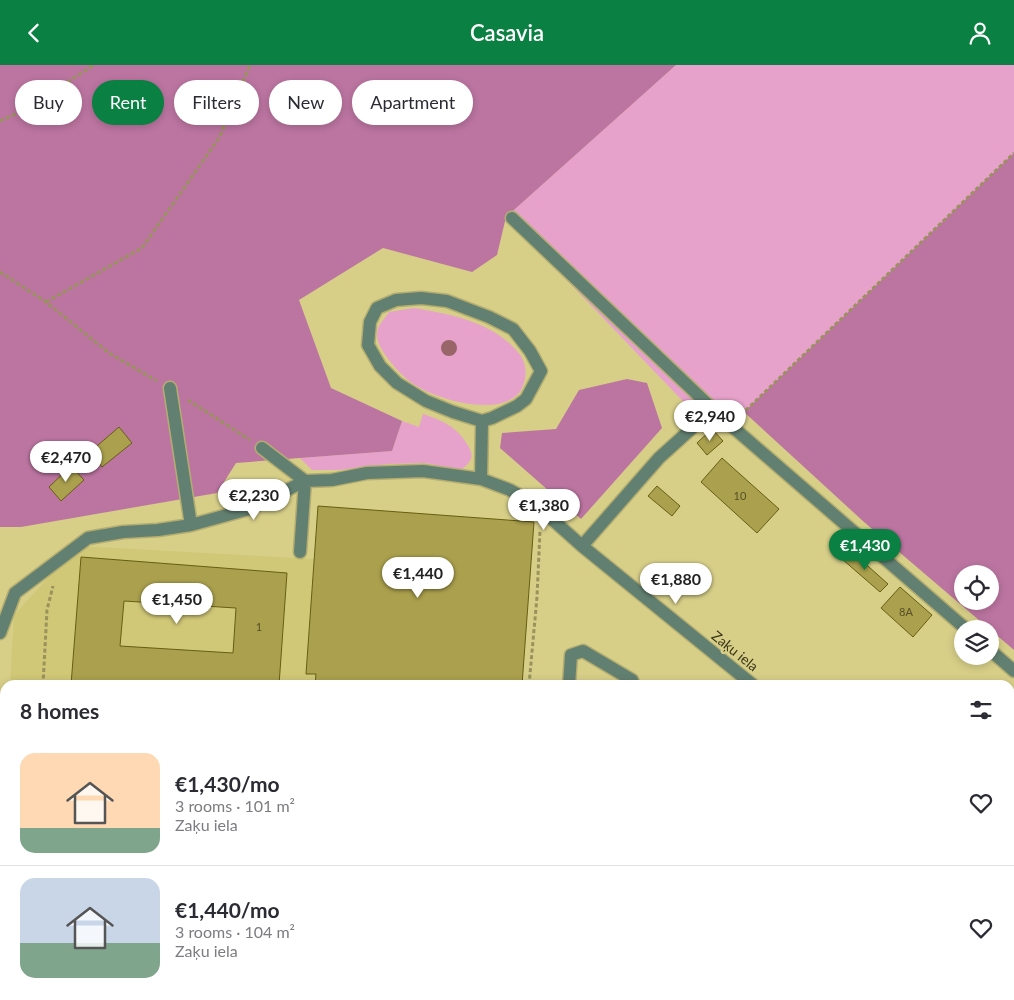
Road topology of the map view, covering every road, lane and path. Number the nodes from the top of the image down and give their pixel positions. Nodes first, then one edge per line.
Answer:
1 (94, 65) edge
2 (250, 65) edge
3 (0, 121) edge
4 (1014, 153) edge
5 (512, 218) dead end
6 (0, 272) edge
7 (46, 302) junction
8 (170, 388) junction
9 (720, 416) junction
10 (482, 421) junction
11 (262, 448) joint
12 (481, 479) junction
13 (305, 481) junction
14 (190, 525) junction
15 (582, 546) junction
16 (300, 553) dead end
17 (540, 557) dead end
18 (60, 560) junction
19 (956, 620) edge
20 (0, 633) edge
21 (999, 658) edge
22 (1014, 671) edge
23 (43, 680) edge
24 (529, 680) edge
25 (569, 680) edge
26 (632, 680) edge
27 (746, 680) edge

1 - 3 path
2 - 7 path
4 - 9 path
5 - 9 street
6 - 7 path
7 - 8 path
8 - 11 path
8 - 14 street
9 - 15 street
9 - 19 street
10 - 10 street
10 - 12 street
11 - 13 street
12 - 13 street, Zaķu iela
12 - 15 street, Zaķu iela
13 - 14 street
13 - 16 street
14 - 18 street
15 - 27 street, Zaķu iela
17 - 24 path
18 - 20 street
18 - 23 path
21 - 22 street
25 - 26 street

